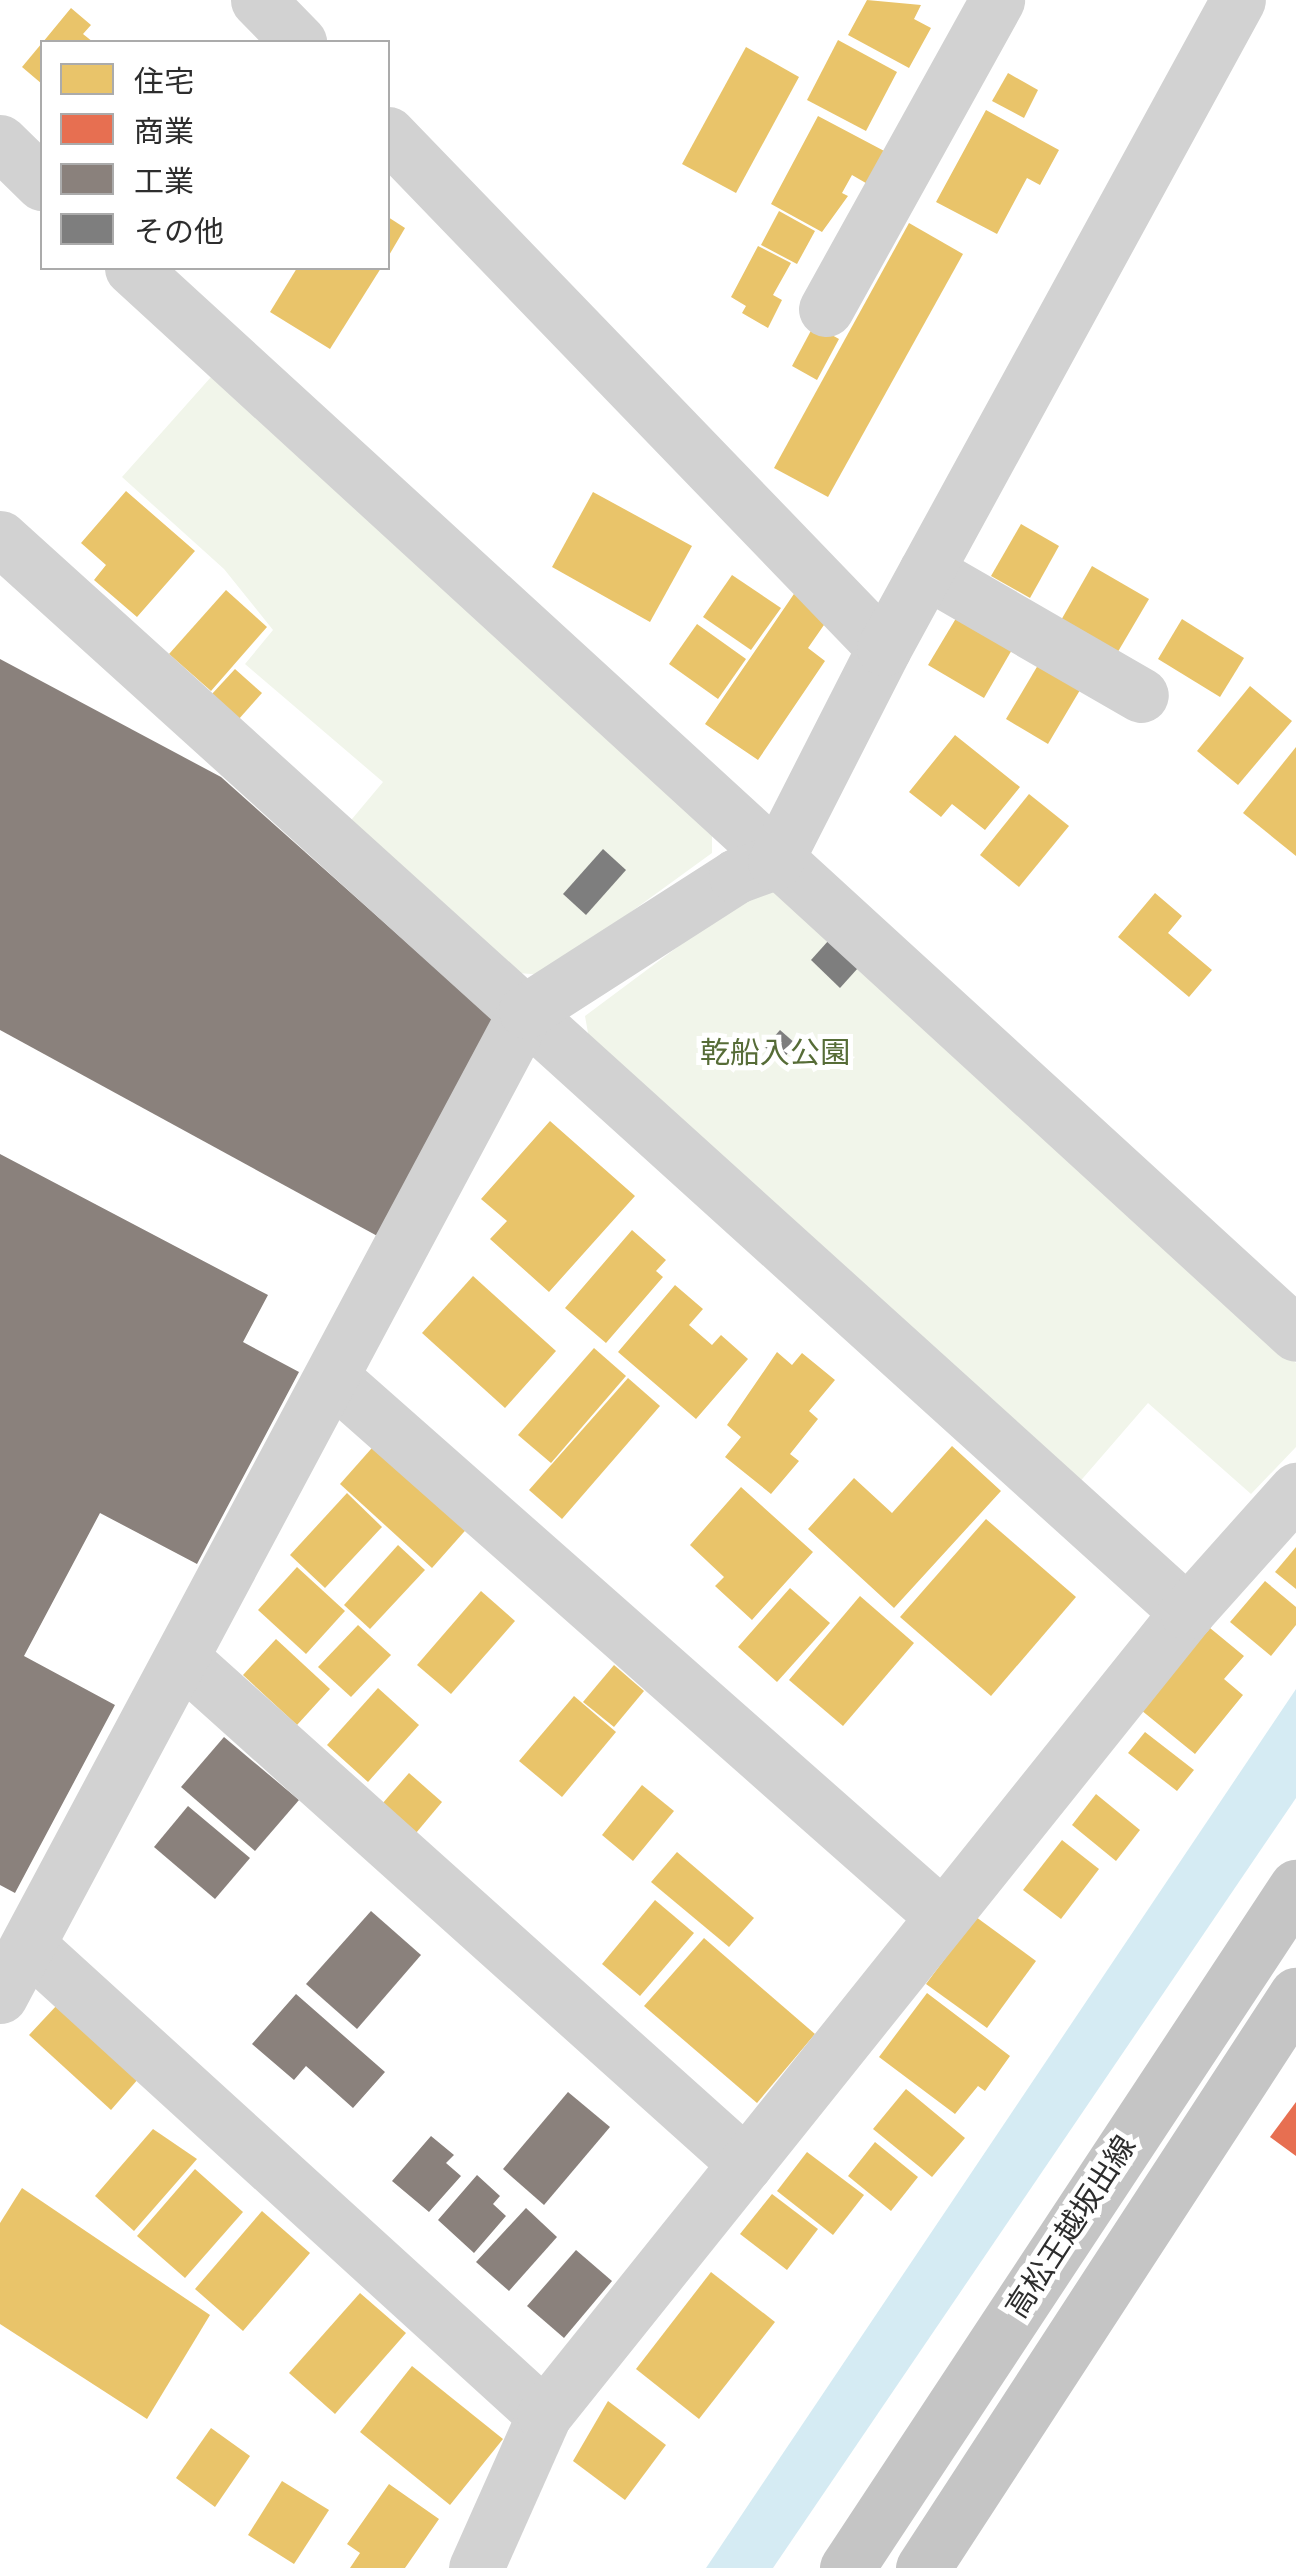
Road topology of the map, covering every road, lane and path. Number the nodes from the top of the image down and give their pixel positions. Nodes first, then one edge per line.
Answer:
1 (258, 0) edge
2 (996, 0) edge
3 (1229, 4) edge
4 (297, 40) edge
5 (390, 136) edge
6 (0, 142) edge
7 (40, 181) edge
8 (134, 270) edge
9 (828, 281) dead end
10 (0, 538) edge
11 (926, 571) junction
12 (884, 648) junction
13 (1142, 695) dead end
14 (775, 862) junction
15 (526, 1011) junction
16 (1296, 1334) edge
17 (334, 1378) junction
18 (1296, 1490) edge
19 (1188, 1612) junction
20 (185, 1661) junction
21 (1296, 1887) edge
22 (941, 1915) junction
23 (28, 1945) junction
24 (0, 1996) edge
25 (1296, 1996) edge
26 (746, 2164) junction
27 (544, 2415) junction
28 (476, 2568) edge
29 (847, 2568) edge
30 (923, 2568) edge

1 - 4 street
2 - 9 street
3 - 11 street
5 - 12 street
6 - 7 street
8 - 14 street
10 - 15 street
11 - 12 street
11 - 13 street
12 - 14 street
14 - 15 street
14 - 16 street
15 - 17 street
15 - 19 street
17 - 20 street
17 - 22 street
18 - 19 street
19 - 22 street
20 - 23 street
20 - 26 street
21 - 29 main road, 高松王越坂出線
22 - 26 street
23 - 24 street
23 - 27 street
25 - 30 main road, 高松王越坂出線
26 - 27 street
27 - 28 street

